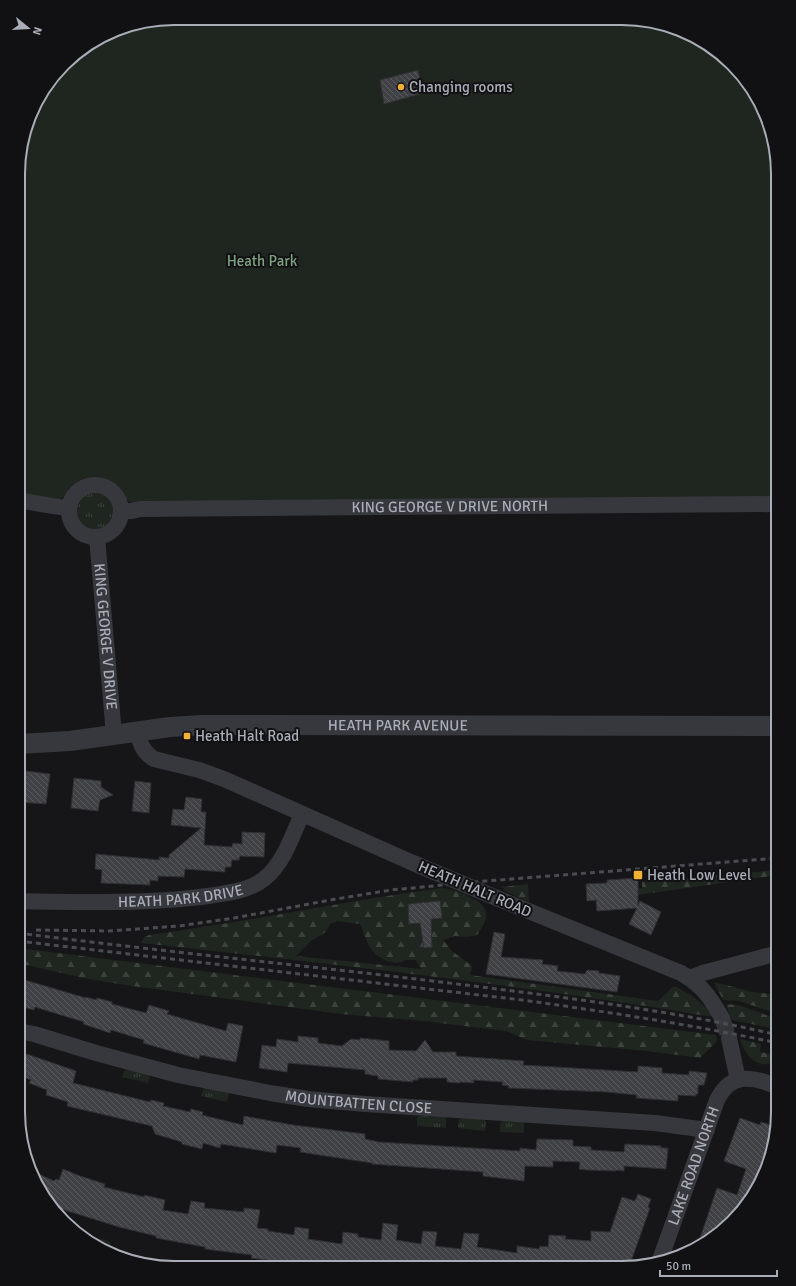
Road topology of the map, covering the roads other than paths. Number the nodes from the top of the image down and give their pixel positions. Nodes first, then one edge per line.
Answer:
1 (25, 501) edge
2 (771, 504) edge
3 (68, 508) junction
4 (121, 511) junction
5 (97, 537) junction
6 (771, 726) edge
7 (137, 731) junction
8 (114, 735) junction
9 (25, 744) edge
10 (302, 814) junction
11 (25, 901) edge
12 (771, 955) edge
13 (690, 978) junction
14 (722, 1018) tunnel mouth
15 (25, 1032) edge
16 (729, 1038) tunnel mouth
17 (738, 1080) junction
18 (771, 1084) edge
19 (707, 1130) junction
20 (662, 1256) edge

1 - 3 street
2 - 4 street, KING GEORGE V DRIVE NORTH
3 - 4 street
3 - 5 street
4 - 5 street
5 - 8 street, KING GEORGE V DRIVE
6 - 7 street, HEATH PARK AVENUE
7 - 8 street, HEATH PARK AVENUE
7 - 10 street, HEATH HALT ROAD
8 - 9 street, HEATH PARK AVENUE
10 - 11 street, HEATH PARK DRIVE
10 - 13 street, HEATH HALT ROAD, bridge
12 - 13 street
13 - 14 street, HEATH HALT ROAD
15 - 19 street, MOUNTBATTEN CLOSE
16 - 17 street
17 - 18 street
17 - 19 street, LAKE ROAD NORTH
19 - 20 street, LAKE ROAD NORTH

